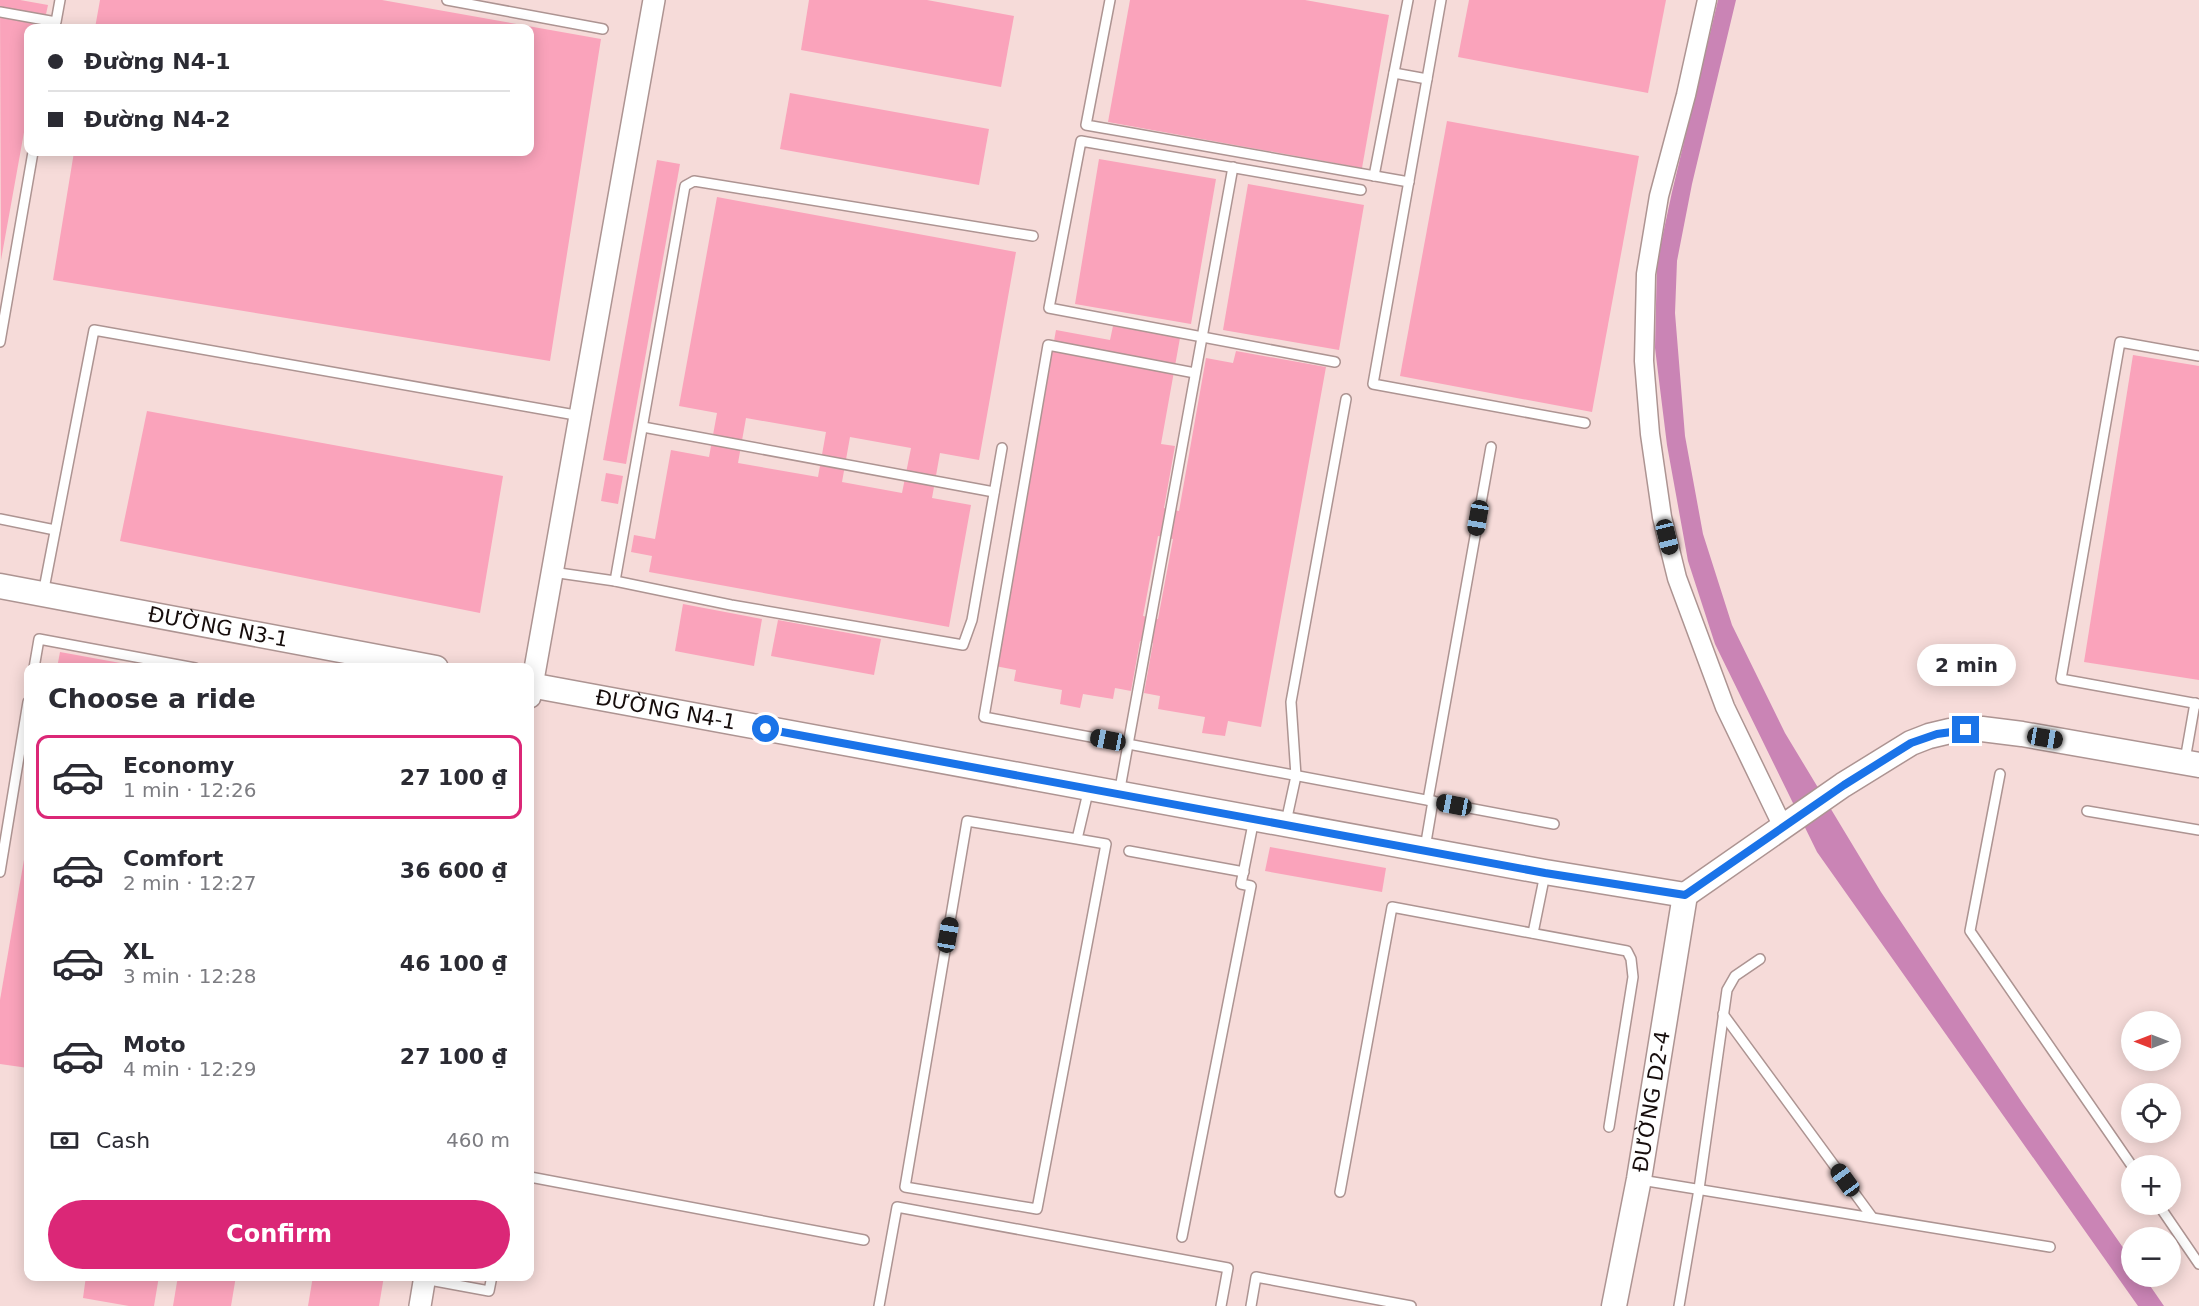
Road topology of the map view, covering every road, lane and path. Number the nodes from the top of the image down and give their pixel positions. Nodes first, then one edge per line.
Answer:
1 (60, 0) edge
2 (447, 0) edge
3 (654, 0) edge
4 (1110, 0) edge
5 (1408, 0) edge
6 (1441, 0) edge
7 (1707, 0) edge
8 (0, 12) edge
9 (51, 24) edge
10 (55, 24) edge
11 (603, 29) dead end
12 (1394, 73) junction
13 (1427, 80) junction
14 (32, 156) edge
15 (1233, 167) junction
16 (1374, 176) junction
17 (1409, 182) junction
18 (1361, 190) dead end
19 (1033, 236) dead end
20 (1202, 337) junction
21 (0, 342) edge
22 (2199, 356) edge
23 (1335, 362) dead end
24 (1196, 373) junction
25 (1346, 399) dead end
26 (581, 416) junction
27 (1585, 423) dead end
28 (643, 427) junction
29 (1491, 447) dead end
30 (1002, 448) dead end
31 (994, 492) junction
32 (0, 519) edge
33 (55, 530) junction
34 (552, 572) junction
35 (615, 581) junction
36 (0, 586) edge
37 (43, 594) junction
38 (35, 663) edge
39 (168, 663) edge
40 (409, 663) edge
41 (534, 668) edge
42 (534, 690) edge
43 (2197, 704) edge
44 (24, 726) edge
45 (1128, 744) junction
46 (2192, 764) edge
47 (2000, 774) dead end
48 (1296, 776) junction
49 (1089, 788) junction
50 (1119, 794) junction
51 (1431, 801) junction
52 (2086, 811) dead end
53 (1254, 819) junction
54 (1554, 824) dead end
55 (1286, 825) junction
56 (1783, 827) junction
57 (2199, 830) edge
58 (1077, 839) junction
59 (1425, 850) junction
60 (1129, 851) dead end
61 (0, 872) edge
62 (1244, 872) junction
63 (1545, 873) junction
64 (1685, 895) junction
65 (1533, 933) junction
66 (1760, 958) dead end
67 (1724, 1014) junction
68 (1609, 1127) dead end
69 (2124, 1155) edge
70 (534, 1178) edge
71 (1639, 1179) junction
72 (1699, 1189) junction
73 (1340, 1192) dead end
74 (2166, 1215) edge
75 (1872, 1217) junction
76 (1182, 1237) dead end
77 (864, 1240) dead end
78 (2050, 1247) dead end
79 (2199, 1264) edge
80 (424, 1281) edge
81 (440, 1281) edge
82 (491, 1281) edge
83 (420, 1306) edge
84 (879, 1306) edge
85 (1221, 1306) edge
86 (1251, 1306) edge
87 (1411, 1306) edge
88 (1614, 1306) edge
89 (1679, 1306) edge

1 - 10 lane
2 - 11 lane
3 - 26 street
4 - 16 lane
5 - 12 lane
6 - 13 lane
7 - 56 street
8 - 9 lane
12 - 13 lane
12 - 16 lane
13 - 17 lane
14 - 21 lane
15 - 18 lane
15 - 20 lane
15 - 20 lane
16 - 17 lane
17 - 27 lane
19 - 28 lane
20 - 23 lane
20 - 24 lane
22 - 43 lane
24 - 45 lane
24 - 45 lane
25 - 48 lane
26 - 33 lane
26 - 34 street
28 - 31 lane
28 - 35 lane
29 - 51 lane
30 - 31 lane
31 - 35 lane
32 - 33 lane
33 - 37 lane
34 - 35 lane
34 - 41 street
36 - 37 main road, ĐƯỜNG N3-1
37 - 40 main road, ĐƯỜNG N3-1
38 - 39 lane
42 - 49 main road, ĐƯỜNG N4-1
43 - 46 lane
44 - 61 lane
45 - 48 lane
45 - 50 lane
46 - 56 main road
47 - 69 lane
48 - 51 lane
48 - 55 lane
49 - 50 main road, ĐƯỜNG N4-1
49 - 58 lane
50 - 53 main road, ĐƯỜNG N4-1
51 - 54 lane
51 - 59 lane
52 - 57 lane
53 - 55 main road, ĐƯỜNG N4-1
53 - 62 lane
55 - 59 main road, ĐƯỜNG N4-1
56 - 64 main road
58 - 58 lane
59 - 63 main road, ĐƯỜNG N4-1
60 - 62 lane
62 - 76 lane
63 - 64 main road, ĐƯỜNG N4-1
63 - 65 lane
64 - 71 main road, ĐƯỜNG D2-4
65 - 68 lane
65 - 73 lane
66 - 67 lane
67 - 72 lane
67 - 75 lane
70 - 77 lane
71 - 72 lane
71 - 88 main road, ĐƯỜNG D2-4
72 - 75 lane
72 - 89 lane
74 - 79 lane
75 - 78 lane
80 - 83 street
81 - 82 lane
84 - 85 lane
86 - 87 lane

